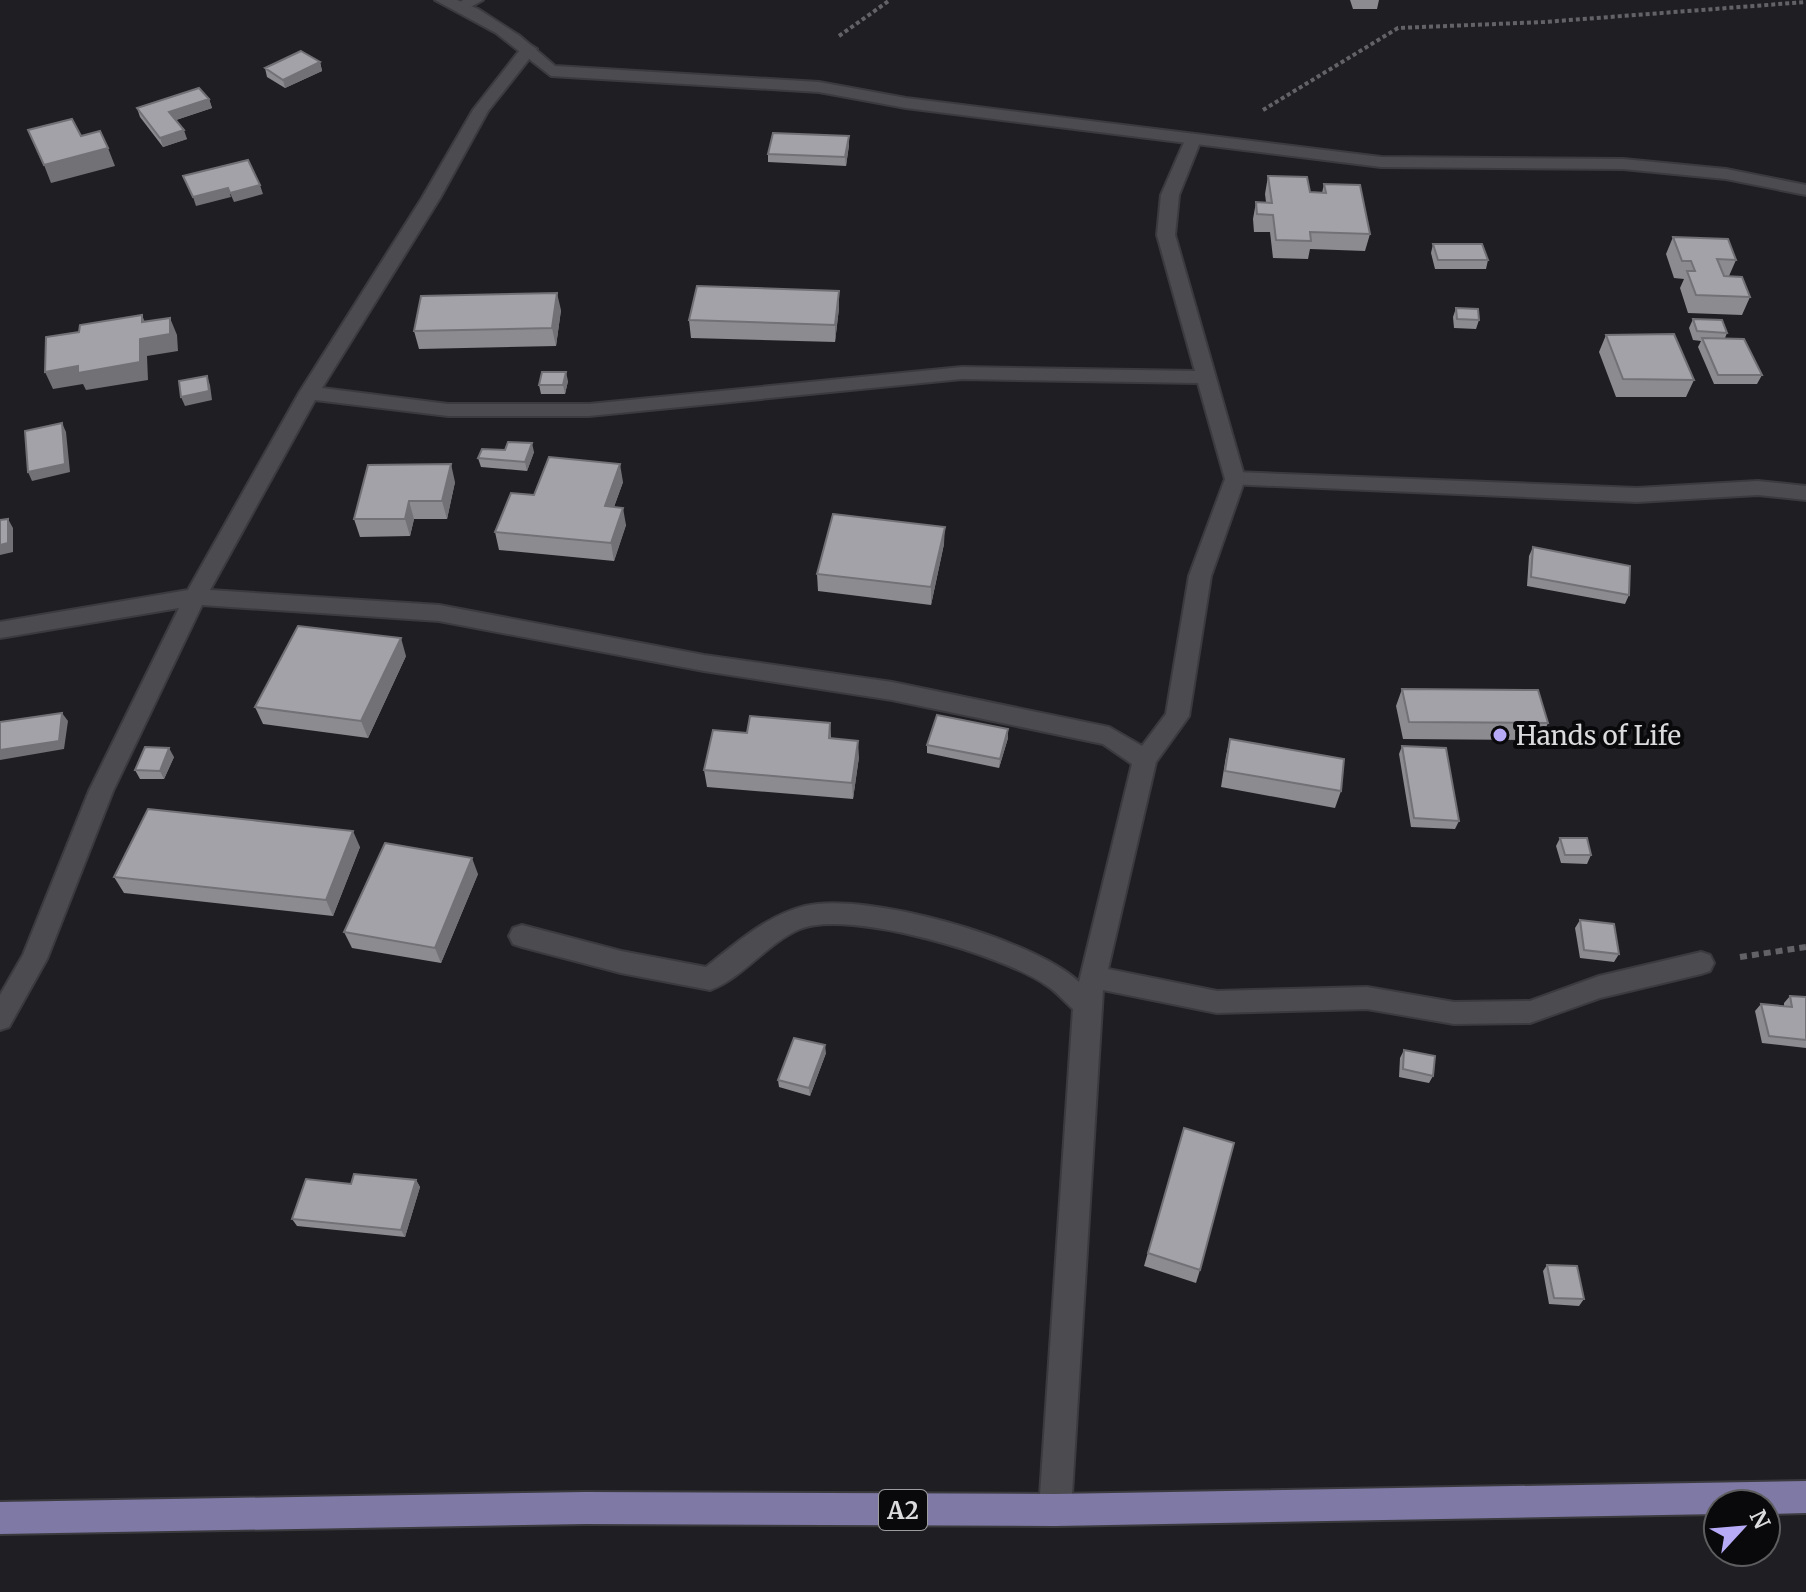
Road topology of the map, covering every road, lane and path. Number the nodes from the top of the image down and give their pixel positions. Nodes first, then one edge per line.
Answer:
1 (443, 0) edge
2 (890, 0) edge
3 (1806, 2) edge
4 (469, 3) edge
5 (839, 36) dead end
6 (529, 49) junction
7 (1193, 140) junction
8 (1224, 142) junction
9 (1806, 190) edge
10 (1206, 377) junction
11 (309, 393) junction
12 (1235, 479) junction
13 (1806, 493) edge
14 (195, 597) junction
15 (0, 630) edge
16 (1145, 760) junction
17 (522, 936) dead end
18 (1806, 947) edge
19 (1701, 963) joint
20 (1094, 977) junction
21 (1086, 1005) junction
22 (0, 1019) edge
23 (1806, 1497) edge
24 (1055, 1510) junction
25 (0, 1518) edge

1 - 4 street
2 - 5 path
3 - 8 path
4 - 6 street
6 - 7 street
6 - 11 street
7 - 8 street
7 - 10 street
8 - 9 street
10 - 11 street
10 - 12 street
11 - 14 street
12 - 13 street
12 - 16 street
14 - 15 street
14 - 16 street
14 - 22 street
16 - 20 street
17 - 21 street
18 - 19 path
19 - 20 street
20 - 21 street
21 - 24 street
23 - 24 main road, A2
24 - 25 main road, A2

